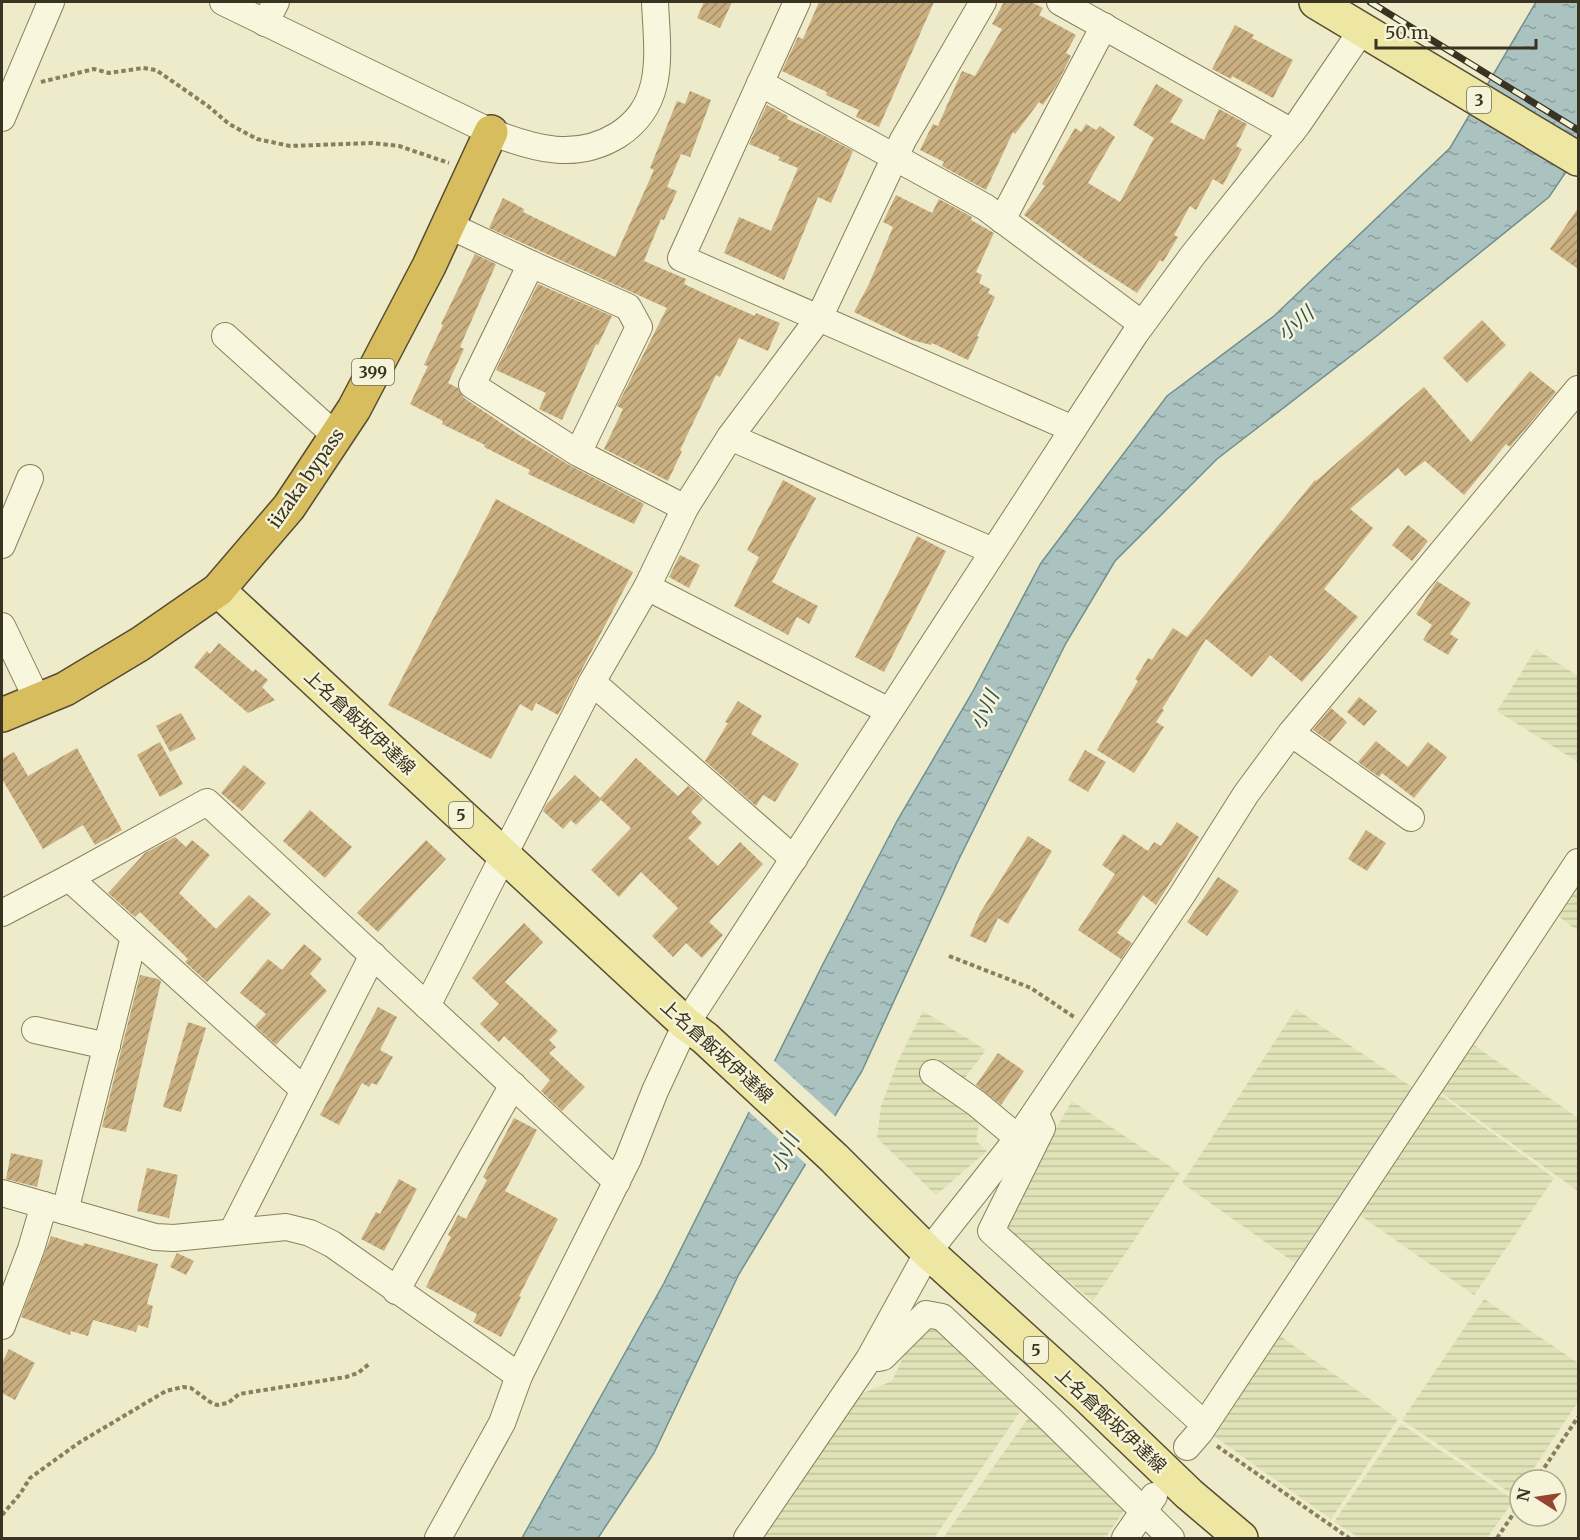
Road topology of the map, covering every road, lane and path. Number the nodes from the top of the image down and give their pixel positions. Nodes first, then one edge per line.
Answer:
1 (51, 2) edge
2 (223, 2) edge
3 (656, 2) edge
4 (797, 2) edge
5 (983, 2) edge
6 (1060, 2) edge
7 (1316, 2) edge
8 (271, 12) edge
9 (1104, 26) junction
10 (1371, 36) junction
11 (17, 80) junction
12 (760, 83) junction
13 (2, 118) edge
14 (491, 132) junction
15 (1292, 132) junction
16 (895, 158) junction
17 (1578, 159) edge
18 (450, 163) dead end
19 (1002, 220) junction
20 (448, 225) junction
21 (531, 264) junction
22 (819, 318) junction
23 (1142, 324) junction
24 (225, 336) dead end
25 (1578, 389) edge
26 (1073, 429) junction
27 (336, 436) junction
28 (730, 437) junction
29 (578, 453) junction
30 (30, 478) dead end
31 (685, 508) junction
32 (2, 545) edge
33 (993, 552) junction
34 (647, 587) junction
35 (218, 590) junction
36 (2, 626) edge
37 (592, 682) junction
38 (38, 701) junction
39 (889, 711) junction
40 (2, 716) edge
41 (1291, 733) junction
42 (1411, 818) dead end
43 (504, 855) junction
44 (794, 859) junction
45 (1578, 862) edge
46 (69, 878) junction
47 (2, 913) edge
48 (135, 937) junction
49 (373, 956) junction
50 (949, 956) dead end
51 (427, 1006) junction
52 (1092, 1029) junction
53 (35, 1030) dead end
54 (696, 1031) junction
55 (107, 1046) junction
56 (933, 1073) dead end
57 (513, 1085) junction
58 (304, 1090) junction
59 (1036, 1112) junction
60 (1018, 1138) junction
61 (617, 1182) junction
62 (2, 1193) edge
63 (55, 1208) junction
64 (232, 1232) junction
65 (928, 1252) junction
66 (396, 1291) junction
67 (2, 1326) edge
68 (869, 1359) junction
69 (369, 1364) dead end
70 (519, 1377) junction
71 (1578, 1417) edge
72 (1197, 1435) junction
73 (1544, 1468) edge
74 (1149, 1503) junction
75 (2, 1515) edge
76 (1508, 1522) edge
77 (438, 1539) edge
78 (747, 1539) edge
79 (1125, 1539) edge
80 (1171, 1539) edge
81 (1241, 1539) edge
82 (1349, 1539) edge
83 (1497, 1539) edge

1 - 11 street
2 - 8 street
3 - 14 street
4 - 12 street
5 - 16 street
6 - 9 street
7 - 10 main road, 3
8 - 14 street
9 - 15 street
9 - 19 street
10 - 15 street
10 - 17 main road, 3
11 - 13 street
11 - 18 path
12 - 16 street
12 - 22 street
14 - 20 highway, iizaka bypass / 399
15 - 23 street
16 - 19 street
16 - 22 street
19 - 23 street
20 - 21 street
20 - 27 highway, iizaka bypass / 399
21 - 29 street
21 - 29 street
22 - 26 street
22 - 28 street
23 - 26 street
24 - 27 street
25 - 41 street
26 - 33 street
27 - 35 highway, iizaka bypass / 399
28 - 31 street
28 - 33 street
29 - 31 street
30 - 32 street
31 - 34 street
33 - 39 street
34 - 37 street
34 - 39 street
35 - 38 highway, iizaka bypass / 399
35 - 43 main road, 上名倉飯坂伊達線 / 5
36 - 38 street
37 - 43 street
37 - 44 street
38 - 40 highway, iizaka bypass / 399
39 - 44 street
41 - 42 street
41 - 52 street
43 - 51 street
43 - 54 main road, 上名倉飯坂伊達線 / 5
44 - 54 street
45 - 72 street
46 - 47 street
46 - 48 street
46 - 49 street
48 - 55 street
48 - 58 street
49 - 51 street
49 - 58 street
50 - 52 path
51 - 57 street
52 - 59 street
53 - 55 street
54 - 61 street
54 - 65 main road, 上名倉飯坂伊達線 / 5
55 - 63 street
56 - 60 street
57 - 61 street
57 - 66 street
58 - 64 street
59 - 60 street
59 - 72 street
60 - 65 street
61 - 70 street
62 - 63 street
63 - 64 street
63 - 67 street
64 - 66 street
65 - 68 street
65 - 81 main road, 上名倉飯坂伊達線 / 5
66 - 70 street
68 - 74 street
68 - 78 street
69 - 75 path
70 - 77 street
71 - 73 path
72 - 82 path
74 - 79 street
74 - 80 street
76 - 83 path

